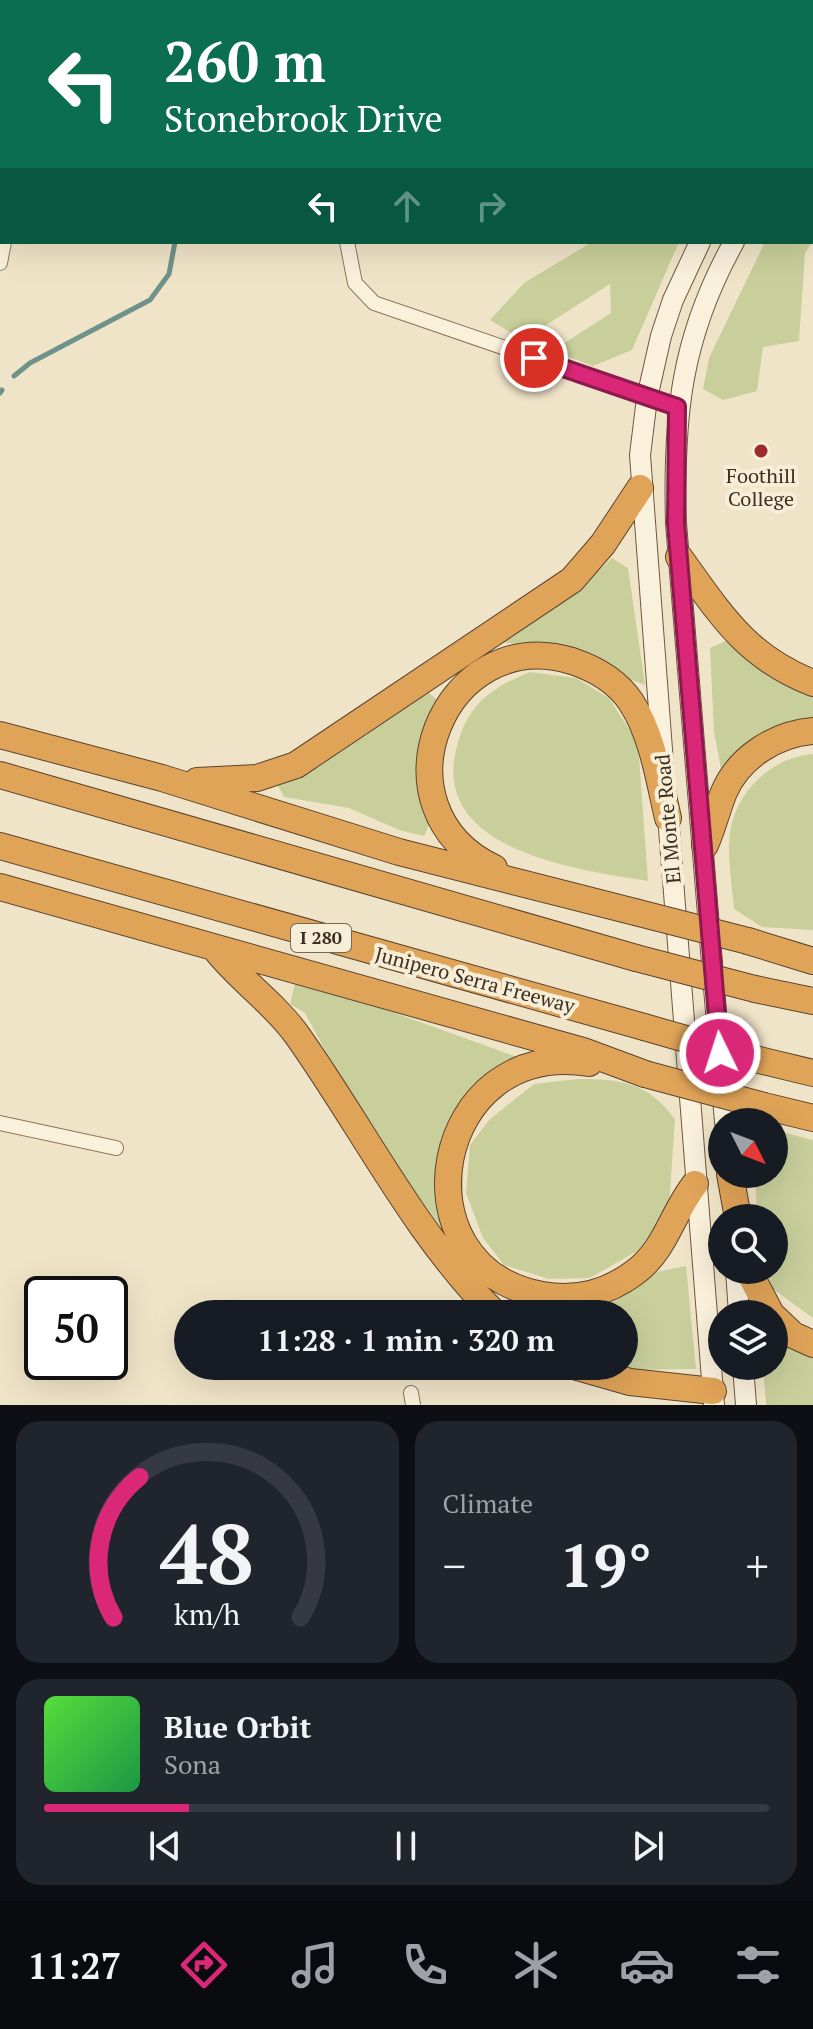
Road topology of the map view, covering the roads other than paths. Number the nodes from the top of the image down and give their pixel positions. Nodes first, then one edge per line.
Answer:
1 (347, 244) edge
2 (699, 244) edge
3 (733, 244) edge
4 (647, 398) junction
5 (677, 407) junction
6 (640, 488) junction
7 (679, 557) junction
8 (813, 683) edge
9 (813, 731) edge
10 (0, 735) edge
11 (0, 775) edge
12 (162, 778) junction
13 (668, 818) junction
14 (705, 845) junction
15 (0, 846) edge
16 (0, 887) edge
17 (569, 895) junction
18 (748, 941) junction
19 (215, 948) junction
20 (813, 951) edge
21 (813, 961) edge
22 (813, 1001) edge
23 (813, 1073) edge
24 (645, 1074) junction
25 (724, 1108) edge
26 (813, 1118) edge
27 (0, 1123) edge
28 (116, 1148) dead end
29 (695, 1184) junction
30 (483, 1300) edge
31 (788, 1330) edge
32 (813, 1344) edge
33 (623, 1380) edge
34 (744, 1380) edge
35 (713, 1398) edge
36 (746, 1405) edge

1 - 4 street
2 - 4 street, El Monte Road
3 - 5 street, El Monte Road
4 - 5 street
4 - 6 street, El Monte Road
5 - 7 street, El Monte Road
6 - 12 highway
6 - 13 street, El Monte Road
7 - 8 highway
7 - 14 street, El Monte Road
9 - 14 highway
10 - 12 highway
11 - 22 highway, bridge
12 - 17 highway
13 - 17 highway
13 - 29 street, El Monte Road
14 - 25 street, El Monte Road
15 - 23 highway, Junipero Serra Freeway / I 280, bridge
16 - 19 highway
17 - 18 highway, bridge
18 - 20 highway
18 - 21 highway
19 - 24 highway
19 - 30 highway
24 - 26 highway, bridge
24 - 29 highway
27 - 28 street
29 - 35 street, El Monte Road
31 - 32 highway
33 - 35 highway
34 - 36 street

